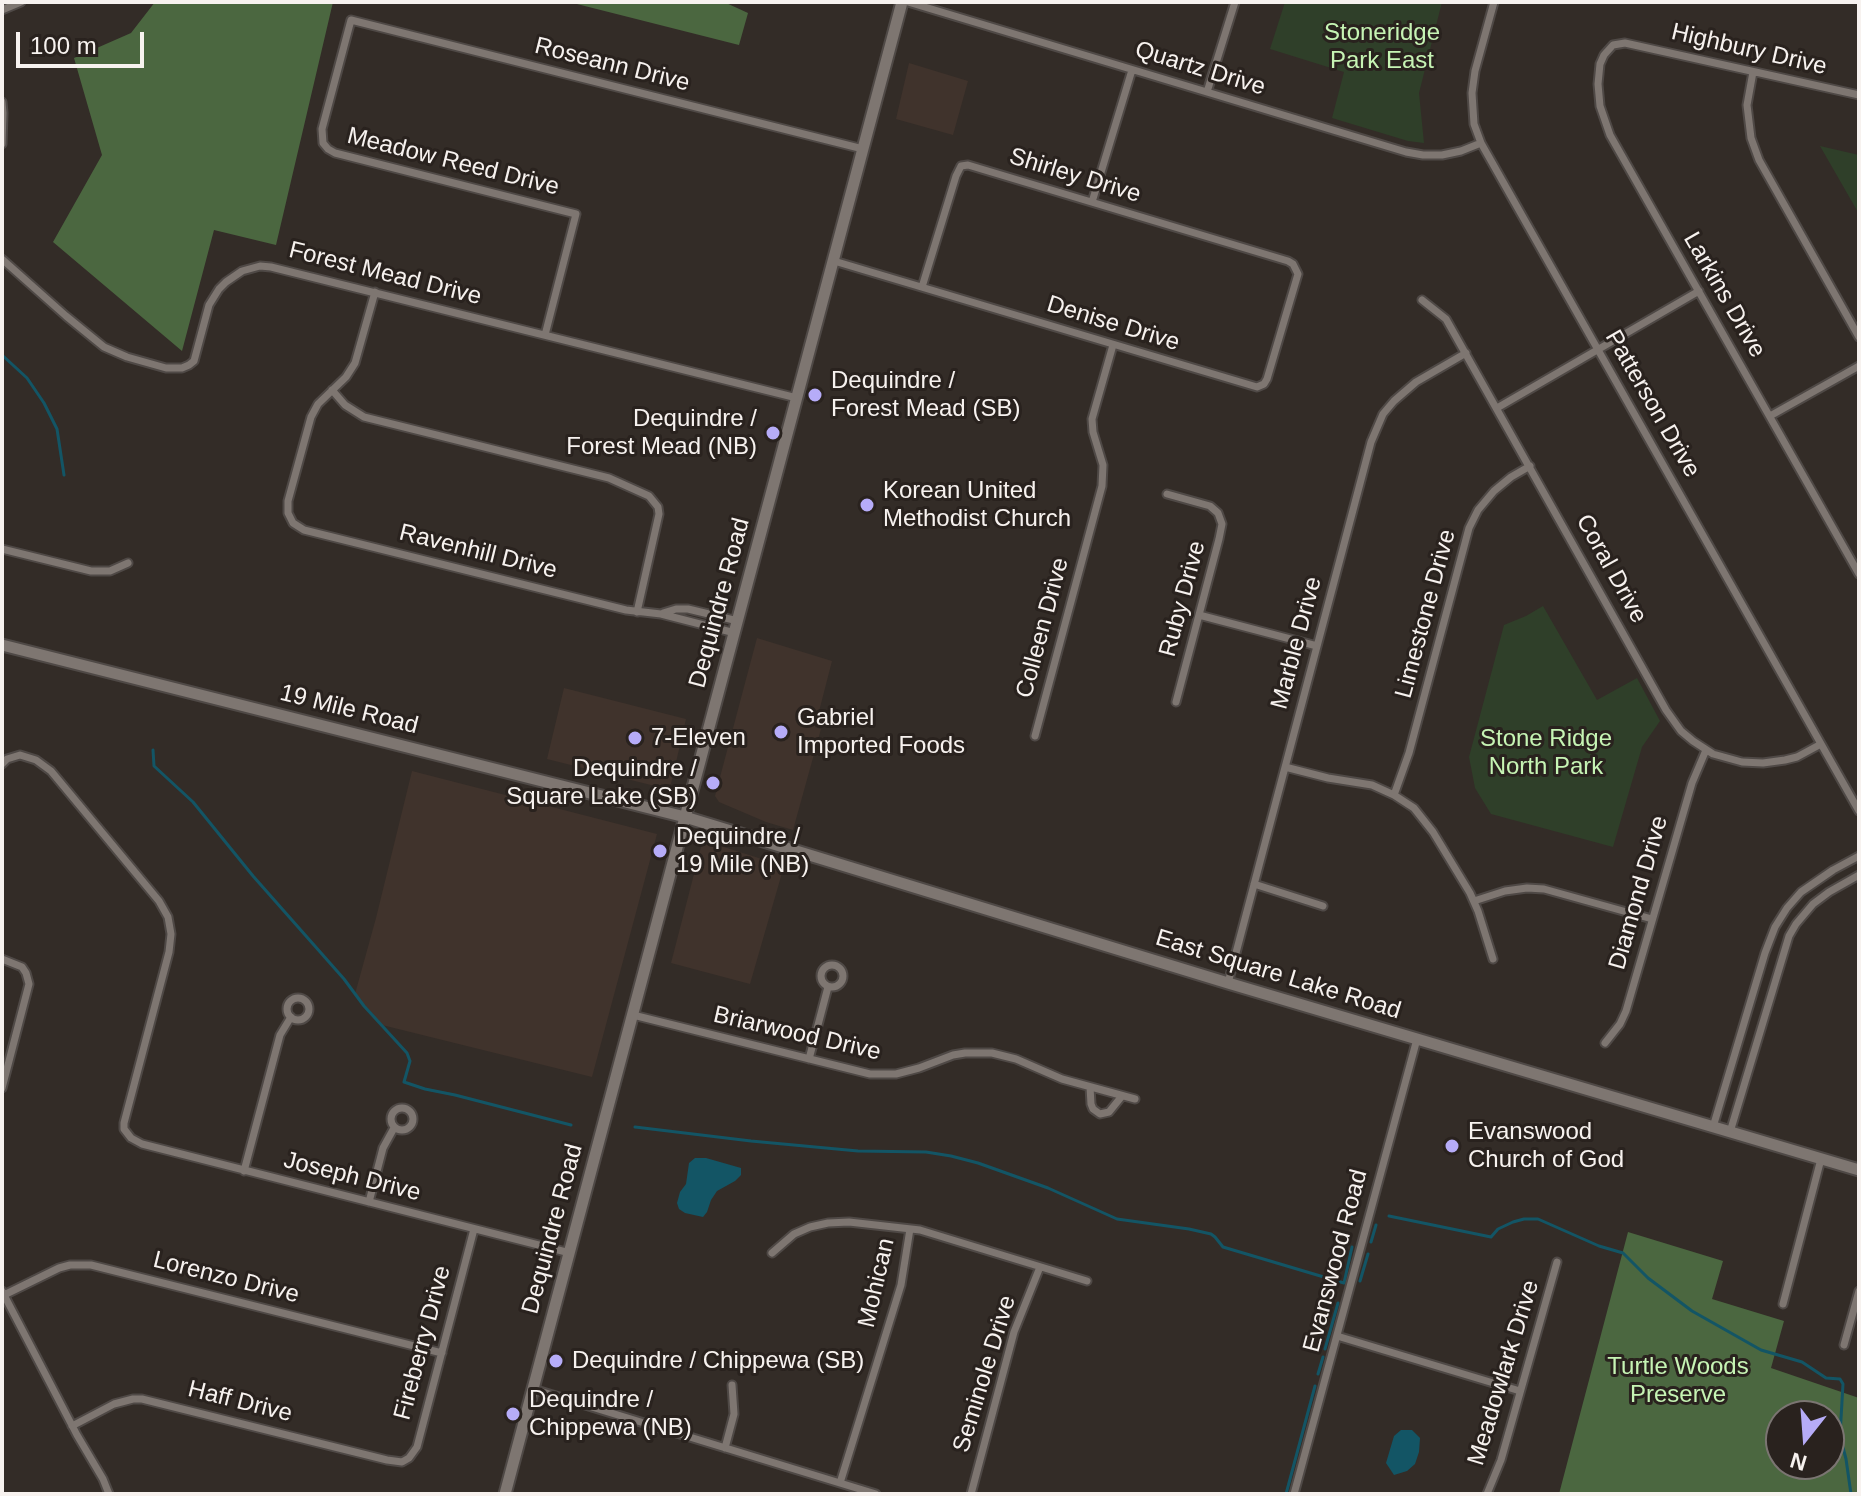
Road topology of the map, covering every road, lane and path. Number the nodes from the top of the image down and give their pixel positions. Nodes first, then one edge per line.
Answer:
1 (21, 2) edge
2 (905, 2) edge
3 (1235, 2) edge
4 (1494, 2) edge
5 (2, 10) edge
6 (351, 20) joint
7 (1630, 43) joint
8 (1132, 70) junction
9 (1753, 72) junction
10 (1207, 92) junction
11 (1859, 95) edge
12 (2, 102) edge
13 (1481, 143) junction
14 (2, 144) edge
15 (863, 149) junction
16 (1092, 202) junction
17 (2, 259) edge
18 (834, 261) junction
19 (1297, 269) joint
20 (922, 287) junction
21 (1699, 291) junction
22 (375, 292) junction
23 (1422, 300) dead end
24 (545, 335) junction
25 (1859, 337) edge
26 (1113, 345) junction
27 (1598, 349) junction
28 (1466, 353) junction
29 (1859, 366) edge
30 (332, 390) junction
31 (797, 398) junction
32 (1497, 408) junction
33 (1770, 416) junction
34 (1530, 466) junction
35 (1167, 494) dead end
36 (2, 549) edge
37 (128, 563) dead end
38 (1859, 574) edge
39 (637, 612) junction
40 (1199, 615) junction
41 (736, 627) junction
42 (2, 645) edge
43 (1317, 646) junction
44 (1176, 702) dead end
45 (1035, 736) dead end
46 (1821, 744) junction
47 (1706, 750) junction
48 (2, 764) edge
49 (1285, 767) junction
50 (1394, 795) junction
51 (1859, 811) edge
52 (685, 817) junction
53 (1859, 856) edge
54 (1859, 875) edge
55 (1254, 884) junction
56 (1474, 901) junction
57 (1323, 906) dead end
58 (1782, 915) junction
59 (1652, 919) junction
60 (1796, 924) junction
61 (2, 959) edge
62 (1493, 959) dead end
63 (1228, 983) junction
64 (828, 987) dead end
65 (633, 1015) junction
66 (1746, 1015) junction
67 (291, 1017) dead end
68 (1763, 1019) junction
69 (1417, 1039) junction
70 (1605, 1043) dead end
71 (809, 1059) junction
72 (3, 1083) edge
73 (1090, 1087) junction
74 (1122, 1096) junction
75 (1135, 1099) dead end
76 (1713, 1127) junction
77 (394, 1128) dead end
78 (1730, 1132) junction
79 (1821, 1159) junction
80 (1859, 1170) edge
81 (244, 1171) junction
82 (369, 1202) junction
83 (474, 1229) junction
84 (910, 1229) junction
85 (570, 1253) junction
86 (772, 1253) dead end
87 (1557, 1262) dead end
88 (1040, 1267) junction
89 (1087, 1281) dead end
90 (1859, 1291) edge
91 (3, 1293) edge
92 (1783, 1304) dead end
93 (1337, 1336) junction
94 (1844, 1345) dead end
95 (442, 1353) junction
96 (732, 1385) dead end
97 (533, 1389) junction
98 (1520, 1391) junction
99 (72, 1426) junction
100 (725, 1448) junction
101 (402, 1462) joint
102 (840, 1483) junction
103 (109, 1494) edge
104 (505, 1494) edge
105 (876, 1494) edge
106 (971, 1494) edge
107 (1294, 1494) edge
108 (1487, 1494) edge

1 - 5 street
2 - 8 street, Quartz Drive
2 - 15 main road, Dequindre Road
3 - 10 street
4 - 13 street, Patterson Drive
6 - 15 street, Roseann Drive
6 - 24 street, Meadow Reed Drive
7 - 9 street, Highbury Drive
7 - 21 street, Larkins Drive
8 - 10 street, Quartz Drive
8 - 16 street
9 - 11 street, Highbury Drive
9 - 25 street
10 - 13 street, Quartz Drive
12 - 14 street
13 - 27 street, Patterson Drive
15 - 18 main road, Dequindre Road
16 - 19 street, Shirley Drive
16 - 20 street, Shirley Drive
17 - 22 street, Forest Mead Drive
18 - 20 street, Denise Drive
18 - 31 main road, Dequindre Road
19 - 26 street, Denise Drive
20 - 26 street, Denise Drive
21 - 27 street
21 - 33 street, Larkins Drive
22 - 24 street, Forest Mead Drive
22 - 30 street
23 - 28 street, Coral Drive
24 - 31 street, Forest Mead Drive
26 - 45 street, Colleen Drive
27 - 32 street
27 - 46 street, Patterson Drive
28 - 32 street, Coral Drive
28 - 43 street, Marble Drive
29 - 33 street
30 - 39 street
30 - 39 street, Ravenhill Drive
31 - 41 main road, Dequindre Road
32 - 34 street, Coral Drive
33 - 38 street, Larkins Drive
34 - 47 street, Coral Drive
34 - 50 street, Limestone Drive
35 - 40 street, Ruby Drive
36 - 37 street
39 - 41 street, Ravenhill Drive
40 - 43 street
40 - 44 street, Ruby Drive
41 - 52 main road, Dequindre Road
42 - 52 main road, 19 Mile Road
43 - 49 street, Marble Drive
46 - 47 street, Coral Drive
46 - 51 street, Patterson Drive
47 - 59 street, Diamond Drive
48 - 81 street, Joseph Drive
49 - 50 street
49 - 55 street, Marble Drive
50 - 56 street
52 - 63 main road, East Square Lake Road
52 - 65 main road, Dequindre Road
53 - 58 street
54 - 60 street
55 - 57 street
55 - 63 street, Marble Drive
56 - 59 street
56 - 62 street
58 - 60 street
58 - 66 street
59 - 70 street, Diamond Drive
60 - 68 street
61 - 72 street
63 - 69 main road, East Square Lake Road
64 - 71 street
65 - 71 street, Briarwood Drive
65 - 85 main road, Dequindre Road
66 - 68 street
66 - 76 street
67 - 81 street
68 - 78 street
69 - 76 main road, East Square Lake Road
69 - 93 street, Evanswood Road
71 - 73 street, Briarwood Drive
73 - 74 street, Briarwood Drive
73 - 74 street
74 - 75 street, Briarwood Drive
76 - 78 main road, East Square Lake Road
77 - 82 street
78 - 79 main road, East Square Lake Road
79 - 80 main road, East Square Lake Road
79 - 92 street
81 - 82 street, Joseph Drive
82 - 83 street, Joseph Drive
83 - 85 street, Joseph Drive
83 - 95 street, Fireberry Drive
84 - 86 street
84 - 88 street
84 - 102 street, Mohican
85 - 97 main road, Dequindre Road
87 - 98 street, Meadowlark Drive
88 - 89 street
88 - 106 street, Seminole Drive
90 - 94 street
91 - 95 street, Lorenzo Drive
91 - 99 street
93 - 98 street
93 - 107 street, Evanswood Road
95 - 101 street, Fireberry Drive
96 - 100 street
97 - 100 street
97 - 104 main road, Dequindre Road
98 - 108 street, Meadowlark Drive
99 - 101 street, Haff Drive
99 - 103 street
100 - 102 street
102 - 105 street

